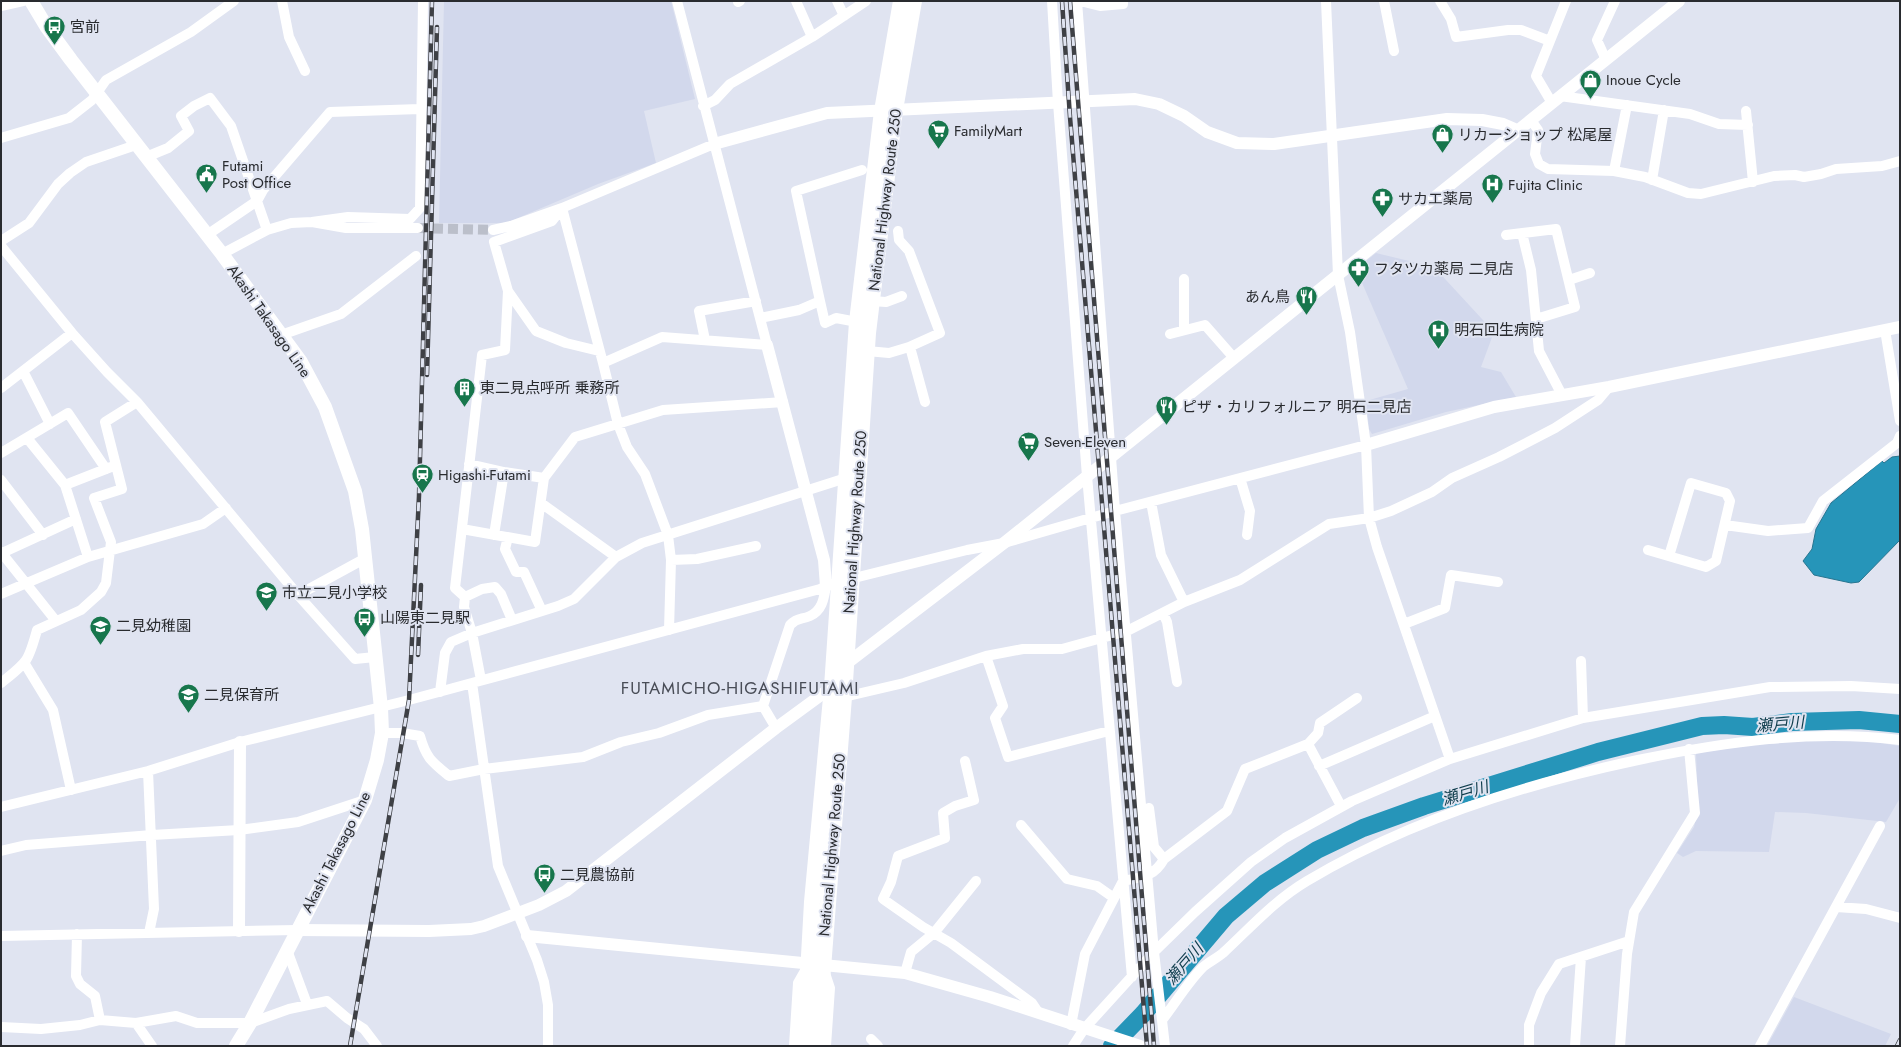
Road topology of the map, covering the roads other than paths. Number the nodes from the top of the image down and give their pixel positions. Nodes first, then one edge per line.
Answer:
1 (23, 1) edge
2 (31, 1) edge
3 (234, 1) edge
4 (282, 1) edge
5 (423, 1) edge
6 (677, 1) edge
7 (796, 1) edge
8 (837, 1) edge
9 (866, 1) edge
10 (901, 1) edge
11 (914, 1) edge
12 (1052, 1) edge
13 (1078, 1) edge
14 (1123, 1) edge
15 (1326, 1) edge
16 (1384, 1) edge
17 (1440, 1) edge
18 (1566, 1) edge
19 (1615, 1) edge
20 (1679, 1) edge
21 (1, 6) edge
22 (844, 16) junction
23 (812, 37) junction
24 (1550, 42) junction
25 (1394, 51) dead end
26 (1606, 60) junction
27 (305, 71) dead end
28 (96, 94) junction
29 (1556, 100) junction
30 (1083, 102) junction
31 (1058, 103) junction
32 (1627, 105) junction
33 (704, 106) junction
34 (420, 109) junction
35 (889, 110) junction
36 (1664, 110) junction
37 (1746, 112) dead end
38 (1531, 120) junction
39 (1748, 125) junction
40 (1517, 130) junction
41 (1332, 135) junction
42 (1, 138) edge
43 (714, 144) junction
44 (136, 145) junction
45 (146, 158) junction
46 (1900, 161) edge
47 (862, 170) dead end
48 (1614, 171) junction
49 (1652, 180) junction
50 (1753, 182) junction
51 (257, 201) junction
52 (562, 208) junction
53 (312, 222) junction
54 (418, 228) tunnel mouth
55 (267, 230) junction
56 (493, 230) tunnel mouth
57 (898, 231) dead end
58 (1522, 233) junction
59 (206, 235) junction
60 (1506, 235) dead end
61 (1, 241) edge
62 (1, 246) edge
63 (222, 254) junction
64 (416, 256) dead end
65 (1590, 273) dead end
66 (1338, 275) junction
67 (1184, 280) dead end
68 (1569, 280) junction
69 (508, 292) junction
70 (902, 296) dead end
71 (756, 301) junction
72 (820, 301) junction
73 (872, 301) junction
74 (760, 318) junction
75 (1536, 319) junction
76 (858, 322) junction
77 (1900, 327) edge
78 (1184, 330) junction
79 (1885, 330) junction
80 (72, 333) junction
81 (1170, 334) dead end
82 (281, 335) junction
83 (705, 340) junction
84 (767, 345) junction
85 (910, 347) junction
86 (599, 351) junction
87 (867, 351) junction
88 (1234, 358) junction
89 (602, 363) junction
90 (23, 371) junction
91 (1897, 386) edge
92 (1609, 387) junction
93 (1, 388) edge
94 (1562, 395) junction
95 (136, 402) junction
96 (783, 402) junction
97 (925, 402) dead end
98 (1900, 421) edge
99 (50, 424) junction
100 (618, 424) junction
101 (1900, 436) edge
102 (27, 438) junction
103 (1366, 444) junction
104 (1, 453) edge
105 (1111, 457) junction
106 (469, 464) junction
107 (116, 465) junction
108 (106, 469) junction
109 (504, 472) junction
110 (1087, 476) junction
111 (544, 478) junction
112 (846, 478) junction
113 (1240, 478) junction
114 (1, 480) edge
115 (65, 485) junction
116 (807, 491) junction
117 (1151, 502) junction
118 (541, 503) junction
119 (226, 508) junction
120 (1115, 511) junction
121 (1091, 518) junction
122 (1369, 518) junction
123 (76, 519) junction
124 (1725, 525) junction
125 (462, 529) junction
126 (43, 535) junction
127 (494, 535) junction
128 (668, 535) junction
129 (1247, 535) dead end
130 (508, 537) junction
131 (1004, 543) junction
132 (756, 546) dead end
133 (1648, 550) dead end
134 (109, 551) junction
135 (2, 552) edge
136 (1669, 556) junction
137 (88, 557) junction
138 (616, 557) junction
139 (364, 559) junction
140 (671, 560) junction
141 (838, 582) junction
142 (1498, 582) dead end
143 (27, 583) junction
144 (1, 594) edge
145 (298, 595) junction
146 (466, 597) junction
147 (1184, 602) junction
148 (542, 611) junction
149 (1163, 613) junction
150 (512, 620) junction
151 (56, 621) junction
152 (1404, 624) junction
153 (669, 630) junction
154 (1127, 631) junction
155 (472, 633) junction
156 (1103, 638) junction
157 (986, 656) junction
158 (376, 657) junction
159 (1581, 661) dead end
160 (25, 664) junction
161 (846, 664) junction
162 (477, 681) junction
163 (1177, 682) dead end
164 (1, 683) edge
165 (1900, 689) edge
166 (440, 692) junction
167 (838, 692) junction
168 (1356, 698) dead end
169 (763, 706) junction
170 (381, 708) junction
171 (1435, 716) junction
172 (1583, 718) junction
173 (776, 728) junction
174 (1109, 731) junction
175 (382, 733) junction
176 (1900, 740) edge
177 (240, 742) junction
178 (1308, 744) junction
179 (1689, 749) junction
180 (1450, 759) junction
181 (965, 760) dead end
182 (1319, 766) junction
183 (484, 769) junction
184 (148, 771) junction
185 (71, 790) junction
186 (366, 800) junction
187 (1341, 806) junction
188 (1, 807) edge
189 (1149, 808) dead end
190 (1021, 825) dead end
191 (1880, 826) dead end
192 (239, 830) junction
193 (152, 835) junction
194 (1, 851) edge
195 (1164, 859) junction
196 (1148, 875) junction
197 (976, 881) dead end
198 (1123, 881) junction
199 (1114, 898) junction
200 (1836, 907) junction
201 (517, 914) junction
202 (1900, 918) edge
203 (297, 930) junction
204 (239, 931) junction
205 (149, 933) junction
206 (934, 933) junction
207 (77, 934) junction
208 (1, 936) edge
209 (527, 936) junction
210 (1629, 941) junction
211 (287, 950) junction
212 (1154, 952) junction
213 (1581, 957) junction
214 (816, 965) junction
215 (905, 973) junction
216 (1132, 977) junction
217 (307, 1004) junction
218 (1038, 1012) junction
219 (1163, 1019) junction
220 (100, 1020) junction
221 (136, 1023) junction
222 (250, 1023) junction
223 (1071, 1024) junction
224 (1, 1027) edge
225 (1084, 1029) junction
226 (152, 1046) edge
227 (236, 1046) edge
228 (377, 1046) edge
229 (548, 1046) edge
230 (794, 1046) edge
231 (804, 1046) edge
232 (817, 1046) edge
233 (826, 1046) edge
234 (1073, 1046) edge
235 (1139, 1046) edge
236 (1165, 1046) edge
237 (1529, 1046) edge
238 (1575, 1046) edge
239 (1620, 1046) edge
240 (1760, 1046) edge

1 - 21 street
2 - 28 main road, Akashi Takasago Line
3 - 28 street
4 - 27 street
5 - 34 street
6 - 33 street
7 - 23 street
8 - 22 street
9 - 22 street
10 - 35 highway, National Highway Route 250
11 - 35 highway, National Highway Route 250
12 - 31 street
13 - 14 street
13 - 30 street
15 - 41 street
16 - 25 street
17 - 24 street
18 - 24 street
19 - 26 street
20 - 26 street
22 - 23 street
23 - 33 street
24 - 29 street
26 - 29 street
28 - 42 street
28 - 44 main road, Akashi Takasago Line
29 - 32 street
29 - 38 street
30 - 31 street
30 - 41 street
30 - 105 street
31 - 35 street
31 - 110 street
32 - 36 street
32 - 48 street
33 - 43 street
34 - 51 street
34 - 53 street
35 - 43 street
35 - 73 highway, National Highway Route 250
35 - 76 highway, National Highway Route 250
36 - 39 street
36 - 49 street
37 - 39 street
38 - 40 street
38 - 48 street
39 - 50 street
40 - 41 street
40 - 66 street
41 - 66 street
43 - 52 street
43 - 71 street
44 - 45 main road, Akashi Takasago Line
44 - 61 street
45 - 51 street
45 - 59 main road, Akashi Takasago Line
46 - 50 street
47 - 72 street
48 - 49 street
49 - 50 street
51 - 55 street
51 - 59 street
52 - 56 street
52 - 69 street
52 - 86 street
53 - 54 street
53 - 55 street
55 - 63 street
57 - 85 street
58 - 60 street
58 - 68 street
58 - 75 street
59 - 63 main road, Akashi Takasago Line
62 - 80 street
63 - 82 main road, Akashi Takasago Line
64 - 82 street
65 - 68 street
66 - 88 street
66 - 103 street
67 - 78 street
68 - 75 street
69 - 86 street
69 - 106 street
70 - 73 street
71 - 74 street
71 - 83 street
72 - 74 street
72 - 76 street
73 - 87 highway, National Highway Route 250
74 - 84 street
75 - 94 street
76 - 112 highway, National Highway Route 250
77 - 79 street
78 - 81 street
78 - 88 street
79 - 91 street
79 - 92 street
80 - 90 street
80 - 95 street
82 - 139 main road, Akashi Takasago Line
83 - 84 street
83 - 89 street
84 - 96 street
85 - 87 street
85 - 97 street
86 - 89 street
87 - 141 highway, National Highway Route 250
88 - 105 street
89 - 100 street
90 - 93 street
90 - 99 street
91 - 98 street
92 - 94 street
92 - 122 street
94 - 103 street
95 - 107 street
95 - 119 street
96 - 100 street
96 - 116 street
99 - 102 street
99 - 108 street
100 - 111 street
100 - 128 street
101 - 124 street
102 - 104 street
102 - 115 street
103 - 113 street
103 - 122 street
105 - 110 street
105 - 120 street
106 - 109 street
106 - 125 street
107 - 108 street
107 - 134 street
108 - 115 street
109 - 111 street
109 - 127 street
110 - 121 street
110 - 131 street
111 - 118 street
112 - 116 street
112 - 141 highway, National Highway Route 250
113 - 117 street
113 - 129 street
114 - 126 street
115 - 123 street
116 - 128 street
116 - 141 street
117 - 120 street
117 - 147 street
118 - 130 street
118 - 138 street
119 - 134 street
119 - 145 street
120 - 121 street
120 - 154 street
121 - 131 street
121 - 156 street
122 - 147 street
122 - 152 street
123 - 126 street
123 - 137 street
124 - 136 street
124 - 136 street
125 - 127 street
125 - 146 street
126 - 135 street
127 - 130 street
128 - 138 street
128 - 140 street
130 - 148 street
131 - 141 street
131 - 161 street
132 - 140 street
133 - 136 street
134 - 137 street
134 - 151 street
135 - 143 street
137 - 143 street
138 - 148 street
139 - 145 street
139 - 158 main road, Akashi Takasago Line
140 - 153 street
141 - 153 street
141 - 161 highway, National Highway Route 250
141 - 167 highway, National Highway Route 250
141 - 169 street
142 - 152 street
143 - 144 street
143 - 151 street
145 - 158 street
146 - 150 street
146 - 155 street
147 - 149 street
148 - 150 street
149 - 154 street
149 - 163 street
150 - 155 street
151 - 160 street
152 - 171 street
153 - 162 street
154 - 156 street
154 - 196 street
155 - 162 street
155 - 166 street
156 - 157 street
156 - 174 street
157 - 167 street
157 - 174 street
158 - 170 main road, Akashi Takasago Line
159 - 172 street
160 - 164 street
160 - 185 street
161 - 167 highway, National Highway Route 250
162 - 166 street
162 - 183 street
165 - 172 street
166 - 170 street
167 - 173 street
167 - 214 highway, National Highway Route 250
168 - 178 street
169 - 173 street
169 - 183 street
170 - 175 main road, Akashi Takasago Line
170 - 177 street
171 - 180 street
171 - 182 street
172 - 180 street
173 - 201 street
174 - 198 street
175 - 183 street
175 - 186 main road, Akashi Takasago Line
176 - 179 street
177 - 184 street
177 - 192 street
178 - 182 street
178 - 195 street
179 - 210 street
179 - 219 street
180 - 187 street
181 - 206 street
182 - 187 street
183 - 201 street
184 - 185 street
184 - 193 street
185 - 188 street
186 - 192 street
186 - 203 main road, Akashi Takasago Line
187 - 212 street
189 - 195 street
190 - 199 street
191 - 200 street
192 - 193 street
192 - 204 street
193 - 194 street
193 - 205 street
195 - 196 street
196 - 198 street
196 - 212 street
197 - 206 street
198 - 199 street
198 - 216 street
199 - 223 street
200 - 202 street
200 - 240 street
201 - 203 street
201 - 209 street
203 - 204 street
203 - 211 main road, Akashi Takasago Line
204 - 205 street
205 - 207 street
206 - 215 street
206 - 218 street
207 - 208 street
207 - 220 street
209 - 214 street
209 - 229 street
210 - 213 street
210 - 239 street
211 - 217 street
211 - 222 main road, Akashi Takasago Line
212 - 216 street
212 - 219 street
213 - 237 street
213 - 238 street
214 - 215 street
214 - 230 street
214 - 231 highway, National Highway Route 250
214 - 232 highway, National Highway Route 250
214 - 233 street
215 - 218 street
216 - 225 street
217 - 222 street
217 - 228 street
218 - 223 street
219 - 236 street
220 - 221 street
220 - 224 street
221 - 222 street
221 - 226 street
222 - 227 main road, Akashi Takasago Line
223 - 225 street
225 - 234 street
225 - 235 street

